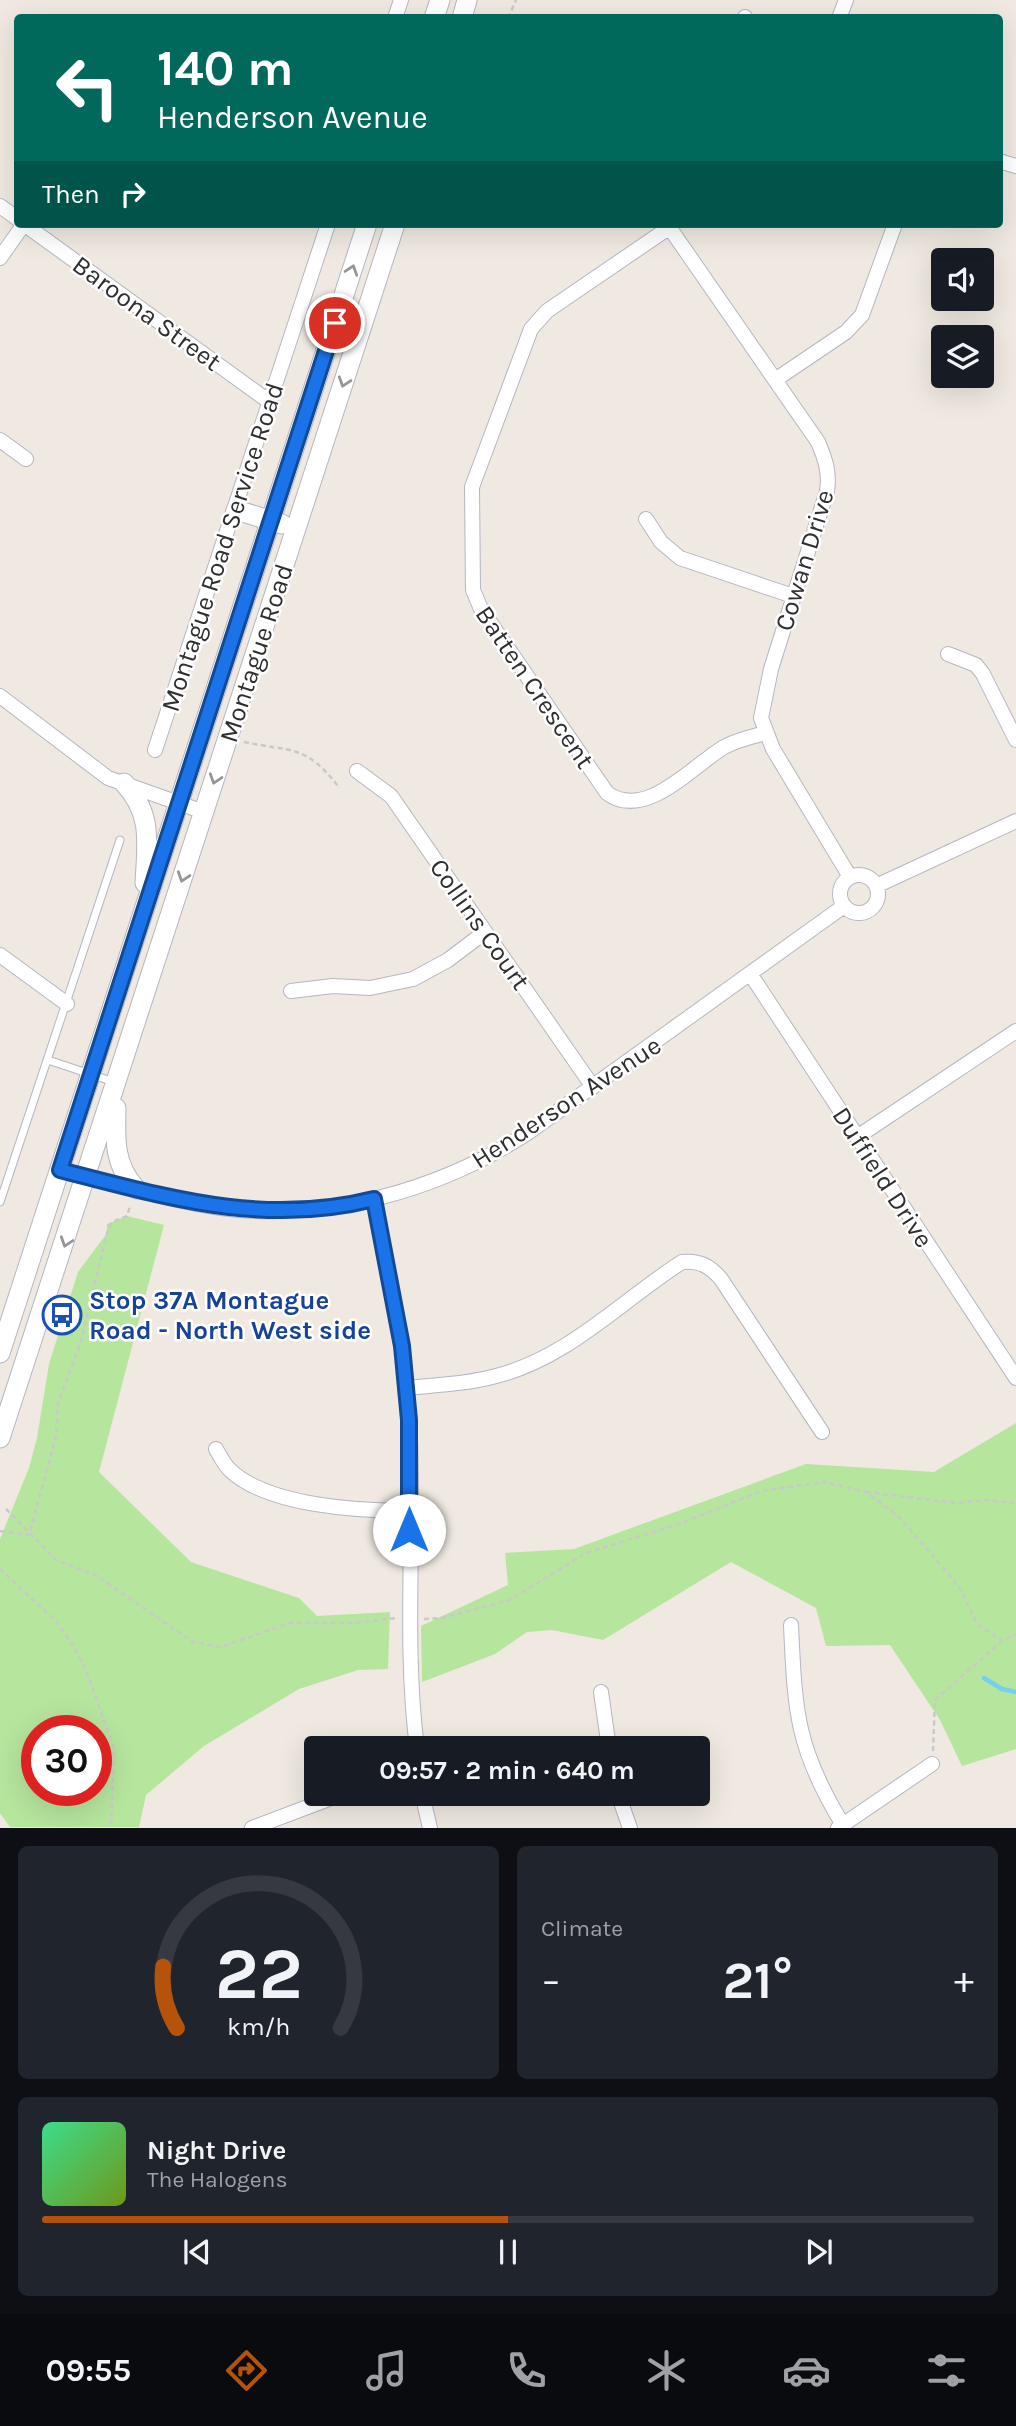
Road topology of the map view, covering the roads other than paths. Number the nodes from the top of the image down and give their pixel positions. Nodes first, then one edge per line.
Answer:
1 (21, 228) edge
2 (30, 228) edge
3 (327, 228) edge
4 (366, 228) edge
5 (394, 228) edge
6 (665, 228) edge
7 (669, 228) edge
8 (894, 228) edge
9 (0, 258) edge
10 (775, 380) junction
11 (271, 403) junction
12 (0, 440) edge
13 (26, 459) dead end
14 (236, 510) junction
15 (646, 519) dead end
16 (270, 521) junction
17 (297, 527) junction
18 (793, 596) junction
19 (948, 654) dead end
20 (0, 696) edge
21 (765, 733) junction
22 (1016, 740) edge
23 (155, 750) dead end
24 (357, 771) dead end
25 (124, 783) junction
26 (178, 803) junction
27 (204, 812) junction
28 (1016, 821) edge
29 (120, 840) dead end
30 (850, 877) junction
31 (876, 886) junction
32 (845, 906) junction
33 (144, 908) junction
34 (485, 932) junction
35 (0, 955) edge
36 (751, 975) junction
37 (291, 991) dead end
38 (67, 1004) junction
39 (1016, 1031) edge
40 (48, 1060) junction
41 (90, 1075) junction
42 (117, 1083) junction
43 (593, 1087) junction
44 (857, 1137) junction
45 (60, 1170) junction
46 (87, 1177) junction
47 (136, 1189) junction
48 (374, 1199) junction
49 (0, 1202) edge
50 (0, 1353) edge
51 (1016, 1378) edge
52 (406, 1388) junction
53 (822, 1432) dead end
54 (0, 1438) edge
55 (216, 1449) dead end
56 (409, 1511) junction
57 (791, 1625) dead end
58 (601, 1692) dead end
59 (416, 1736) edge
60 (607, 1736) edge
61 (933, 1764) road end
62 (310, 1806) edge
63 (425, 1806) edge
64 (622, 1806) edge
65 (841, 1826) edge
66 (252, 1828) edge
67 (430, 1828) edge
68 (630, 1828) edge

1 - 9 street
2 - 11 street, Baroona Street
3 - 11 street, Montague Road Service Road
16 -> 4 main road, Montague Road
5 -> 17 main road, Montague Road
6 - 21 street, Batten Crescent
7 - 10 street, Cowan Drive
8 - 10 street
10 - 18 street, Cowan Drive
11 - 14 street, Montague Road Service Road
12 - 13 street
14 - 16 main road
14 - 23 street, Montague Road Service Road
15 - 18 street
16 - 17 main road
16 - 26 main road, Montague Road
17 -> 27 main road, Montague Road
18 - 21 street, Cowan Drive
19 - 22 street
20 - 25 street
21 - 30 street, Cowan Drive
24 - 34 street, Collins Court
25 - 26 street
25 - 33 main road
26 - 27 street
26 - 33 main road, Montague Road
27 -> 42 main road, Montague Road
28 - 31 street
29 - 38 lane
30 - 31 street
30 - 32 street
31 - 32 street
32 - 36 street, Henderson Avenue
33 - 41 main road, Montague Road
34 - 37 street
34 - 43 street, Collins Court
35 - 38 street
36 - 43 street, Henderson Avenue
36 - 44 street, Duffield Drive
38 - 40 lane
39 - 44 street
40 - 41 lane
40 - 49 lane
41 - 42 lane
41 - 45 main road, Montague Road
42 - 46 main road, Montague Road
42 - 47 main road
43 - 48 street, Henderson Avenue
44 - 51 street, Duffield Drive
45 - 46 main road
45 - 50 main road, Montague Road
46 - 47 street, Henderson Avenue
46 -> 54 main road, Montague Road
47 - 48 street, Henderson Avenue
48 - 52 street
52 - 53 street
52 - 56 street
55 - 56 street
56 - 59 street
57 - 65 street
58 - 60 street
61 - 65 street
62 - 66 street
63 - 67 street
64 - 68 street

